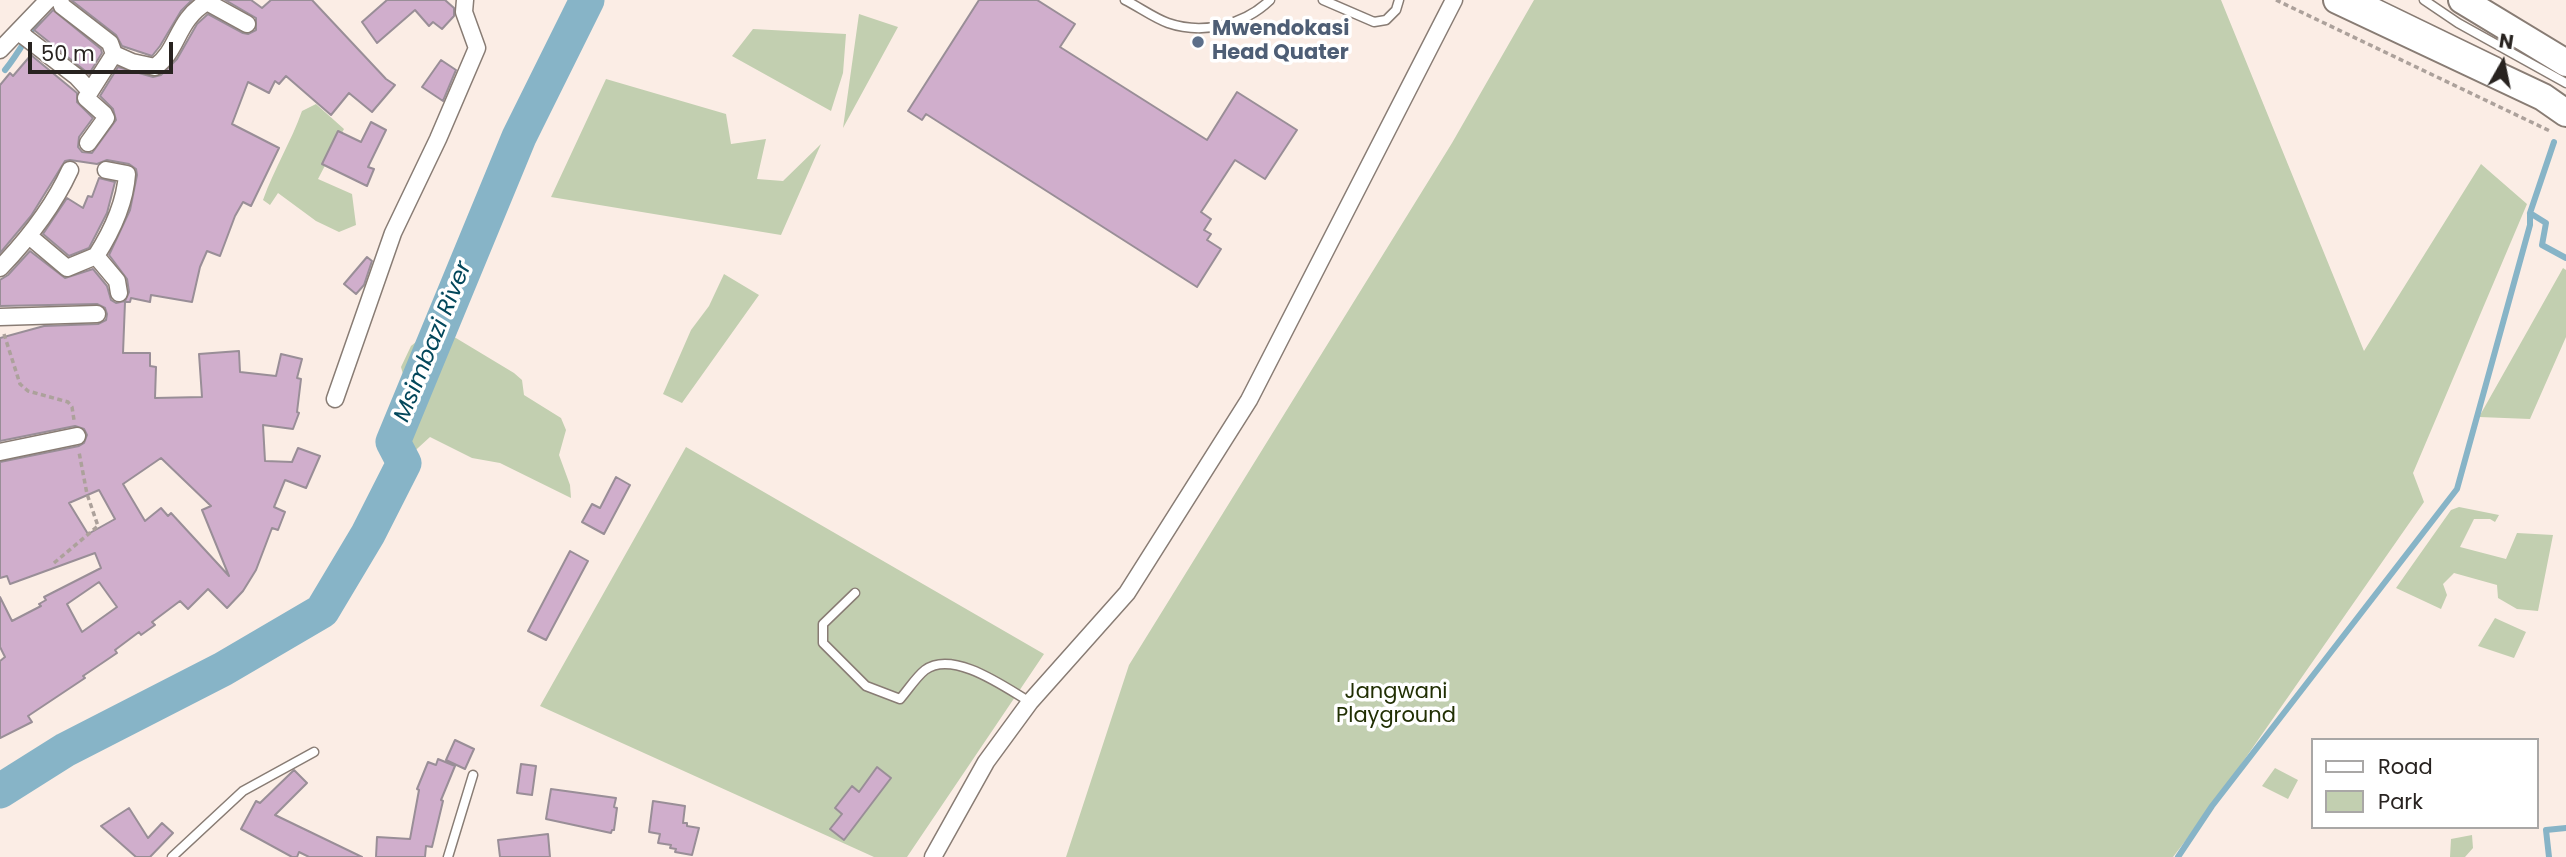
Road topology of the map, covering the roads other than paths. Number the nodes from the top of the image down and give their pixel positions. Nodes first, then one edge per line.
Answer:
1 (48, 0) edge
2 (60, 0) edge
3 (465, 0) edge
4 (1125, 0) edge
5 (1270, 0) edge
6 (1323, 0) edge
7 (1399, 0) edge
8 (1454, 0) edge
9 (2337, 0) edge
10 (2371, 0) edge
11 (2424, 0) edge
12 (2462, 0) edge
13 (247, 24) dead end
14 (20, 30) junction
15 (0, 50) edge
16 (114, 54) junction
17 (2506, 65) dead end
18 (2564, 68) edge
19 (89, 90) junction
20 (2561, 123) edge
21 (88, 143) dead end
22 (70, 170) dead end
23 (106, 170) dead end
24 (29, 236) junction
25 (96, 256) junction
26 (0, 268) edge
27 (119, 293) dead end
28 (97, 314) dead end
29 (0, 317) edge
30 (335, 399) dead end
31 (76, 436) dead end
32 (0, 452) edge
33 (855, 593) dead end
34 (1030, 702) junction
35 (314, 752) dead end
36 (474, 775) dead end
37 (172, 857) edge
38 (448, 857) edge
39 (933, 857) edge

1 - 14 street
2 - 16 street
3 - 30 street
4 - 5 lane
6 - 7 lane
8 - 34 street
9 - 20 highway
10 - 17 lane
11 - 18 lane
12 - 18 highway
13 - 16 street
14 - 15 street
14 - 19 street
16 - 19 street
19 - 21 street
22 - 24 street
23 - 25 street
24 - 25 street
24 - 26 street
25 - 27 street
28 - 29 street
31 - 32 street
33 - 34 lane
34 - 39 street
35 - 37 lane
36 - 38 lane

